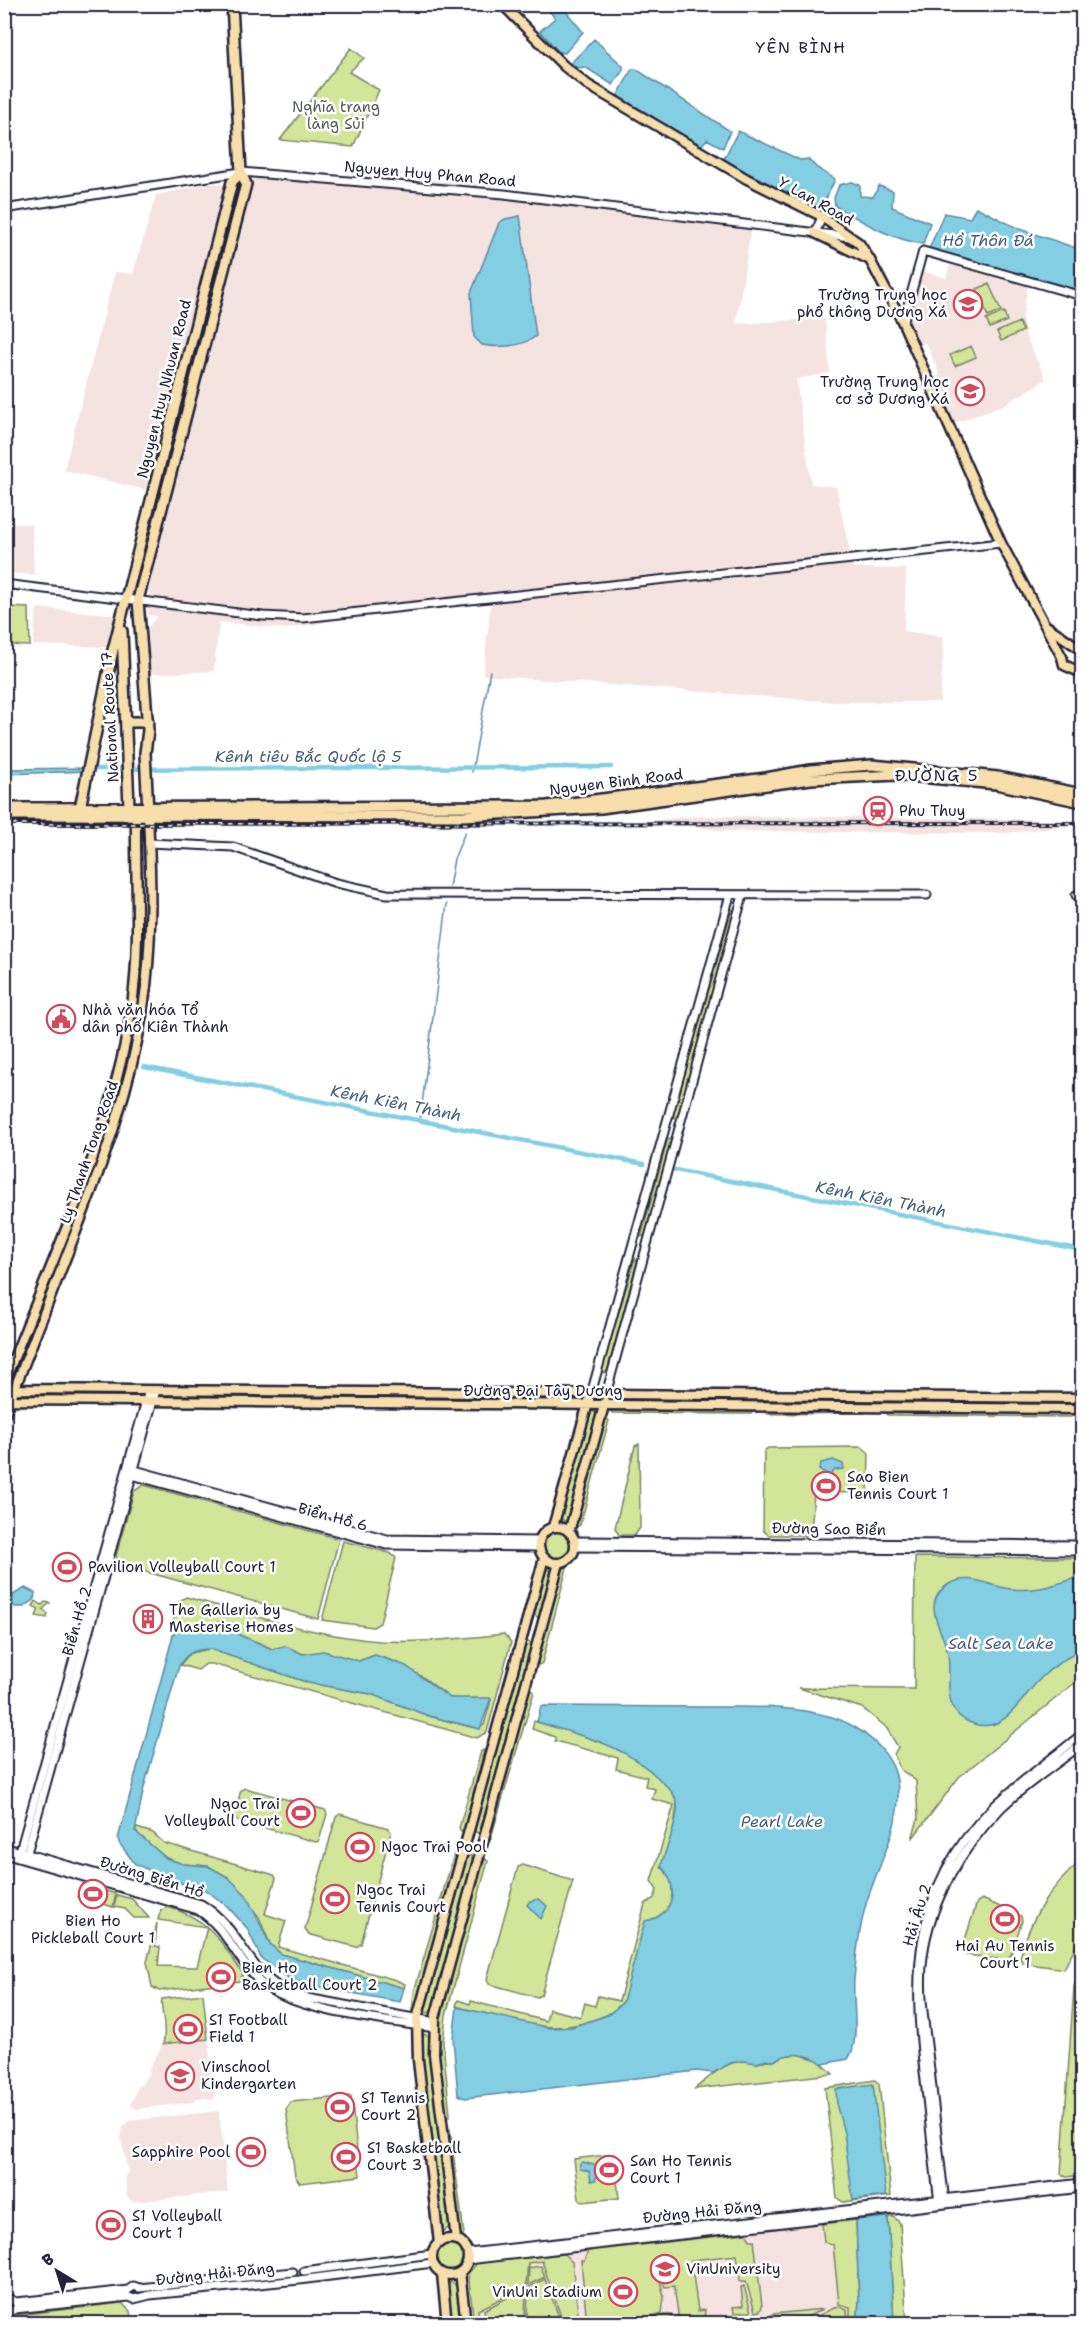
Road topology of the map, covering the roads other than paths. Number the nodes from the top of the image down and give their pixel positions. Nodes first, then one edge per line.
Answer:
1 (232, 4) edge
2 (502, 4) edge
3 (241, 172) junction
4 (4, 209) edge
5 (822, 217) junction
6 (815, 233) junction
7 (853, 238) junction
8 (870, 260) junction
9 (1083, 296) edge
10 (903, 323) junction
11 (176, 404) junction
12 (188, 407) junction
13 (1001, 543) junction
14 (4, 584) edge
15 (126, 598) junction
16 (138, 600) junction
17 (122, 616) junction
18 (1042, 623) junction
19 (1078, 648) edge
20 (1062, 657) junction
21 (1081, 670) edge
22 (126, 722) junction
23 (148, 722) junction
24 (1083, 794) edge
25 (1083, 802) edge
26 (464, 806) junction
27 (4, 808) edge
28 (80, 808) junction
29 (148, 810) junction
30 (133, 811) junction
31 (4, 815) edge
32 (463, 816) junction
33 (149, 843) junction
34 (730, 895) junction
35 (743, 895) junction
36 (927, 895) dead end
37 (139, 908) junction
38 (151, 909) junction
39 (666, 1126) junction
40 (678, 1130) junction
41 (96, 1148) junction
42 (107, 1151) junction
43 (632, 1247) junction
44 (644, 1251) junction
45 (4, 1383) edge
46 (15, 1389) junction
47 (152, 1390) junction
48 (591, 1394) junction
49 (606, 1394) junction
50 (7, 1395) edge
51 (1083, 1398) edge
52 (149, 1401) junction
53 (588, 1405) junction
54 (604, 1405) junction
55 (1083, 1409) edge
56 (4, 1416) edge
57 (130, 1472) junction
58 (553, 1527) junction
59 (569, 1532) junction
60 (539, 1544) junction
61 (575, 1544) junction
62 (1083, 1545) edge
63 (1022, 1548) junction
64 (1083, 1551) edge
65 (544, 1558) junction
66 (559, 1563) junction
67 (1083, 1734) edge
68 (1083, 1744) edge
69 (4, 1847) edge
70 (4, 1854) edge
71 (23, 1856) junction
72 (417, 2022) junction
73 (434, 2025) junction
74 (1083, 2183) edge
75 (1083, 2188) edge
76 (942, 2201) junction
77 (456, 2240) junction
78 (439, 2243) junction
79 (573, 2243) junction
80 (468, 2256) junction
81 (433, 2259) junction
82 (460, 2272) junction
83 (442, 2274) junction
84 (139, 2292) junction
85 (128, 2293) junction
86 (4, 2301) edge
87 (15, 2305) junction
88 (4, 2310) edge
89 (447, 2324) edge
90 (466, 2324) edge

1 - 3 highway, Nguyen Huy Nhuan Road
2 - 5 main road, Y Lan Road
3 - 4 street, Nguyen Huy Phan Road
3 - 6 street, Nguyen Huy Phan Road
3 - 11 highway, Nguyen Huy Nhuan Road
3 - 12 highway, Nguyen Huy Nhuan Road
5 - 6 street
5 - 7 main road, Y Lan Road
6 - 7 street, Nguyen Huy Phan Road
6 - 8 main road
7 - 8 main road, Y Lan Road
8 - 10 main road, Y Lan Road
9 - 10 street
10 - 13 main road, Y Lan Road
11 - 12 highway
11 - 15 highway, Nguyen Huy Nhuan Road
12 - 16 highway, Nguyen Huy Nhuan Road
13 - 16 street
13 - 18 main road, Y Lan Road
14 - 15 street
15 - 16 street
15 - 17 highway, Nguyen Huy Nhuan Road
16 - 23 highway
17 - 22 highway, National Route 17
17 - 28 highway
18 - 19 main road, Y Lan Road
18 - 20 main road, Y Lan Road
19 - 20 main road
20 - 21 main road, Y Lan Road
22 - 23 highway
22 - 30 highway, National Route 17
23 - 29 highway
24 - 26 highway, Nguyen Binh Road
25 - 32 highway, Nguyen Binh Road
26 - 29 highway, Nguyen Binh Road
26 - 32 highway
27 - 28 highway
28 - 30 highway
29 - 30 highway
29 - 32 highway, Nguyen Binh Road
29 - 33 main road, Ly Thanh Tong Road
30 - 31 highway
30 - 37 main road, Ly Thanh Tong Road
33 - 34 street
33 - 38 main road, Ly Thanh Tong Road
34 - 35 street
34 - 39 street
35 - 36 street
35 - 40 street
37 - 38 main road
37 - 41 main road, Ly Thanh Tong Road
38 - 42 main road, Ly Thanh Tong Road
39 - 40 street
39 - 43 street
40 - 44 street
41 - 42 main road
41 - 45 main road, Ly Thanh Tong Road
42 - 46 main road, Ly Thanh Tong Road
43 - 44 street
43 - 48 street
44 - 49 street
46 - 47 main road, Đường Đại Tây Dương
46 - 50 main road, Ly Thanh Tong Road
47 - 48 main road, Đường Đại Tây Dương
47 - 52 street, Biển Hồ 2
48 - 49 main road, Đường Đại Tây Dương
48 - 53 main road
49 - 51 main road, Đường Đại Tây Dương
49 - 54 main road
50 - 52 main road, Đường Đại Tây Dương
50 - 56 main road, Ly Thanh Tong Road
52 - 53 main road, Đường Đại Tây Dương
52 - 57 street, Biển Hồ 2
53 - 54 main road, Đường Đại Tây Dương
53 - 58 main road
54 - 55 main road, Đường Đại Tây Dương
54 - 59 main road
57 - 60 street, Biển Hồ 6
57 - 71 street, Biển Hồ 2
58 - 59 main road
58 - 60 main road
59 - 61 main road
60 - 65 main road
61 - 63 street, Đường Sao Biển
61 - 66 main road
62 - 63 street, Đường Sao Biển
63 - 64 street, Đường Sao Biển
65 - 66 main road
65 - 72 main road
66 - 73 main road
67 - 76 street, Hải Âu 2
68 - 76 street, Hải Âu 2
69 - 71 street, Đường Biển Hồ
70 - 71 street, Đường Biển Hồ
71 - 72 street, Đường Biển Hồ
72 - 73 street, Đường Biển Hồ
72 - 78 main road
73 - 77 main road
74 - 76 street
75 - 76 street
76 - 79 street, Đường Hải Đăng
76 - 79 street, Đường Hải Đăng
77 - 78 main road
77 - 80 main road
78 - 81 main road
79 - 80 street, Đường Hải Đăng
80 - 82 main road
81 - 83 main road
81 - 84 street, Đường Hải Đăng
82 - 83 main road
82 - 90 main road
83 - 89 main road
84 - 85 street
84 - 85 street
85 - 87 street
86 - 87 street
87 - 88 street

